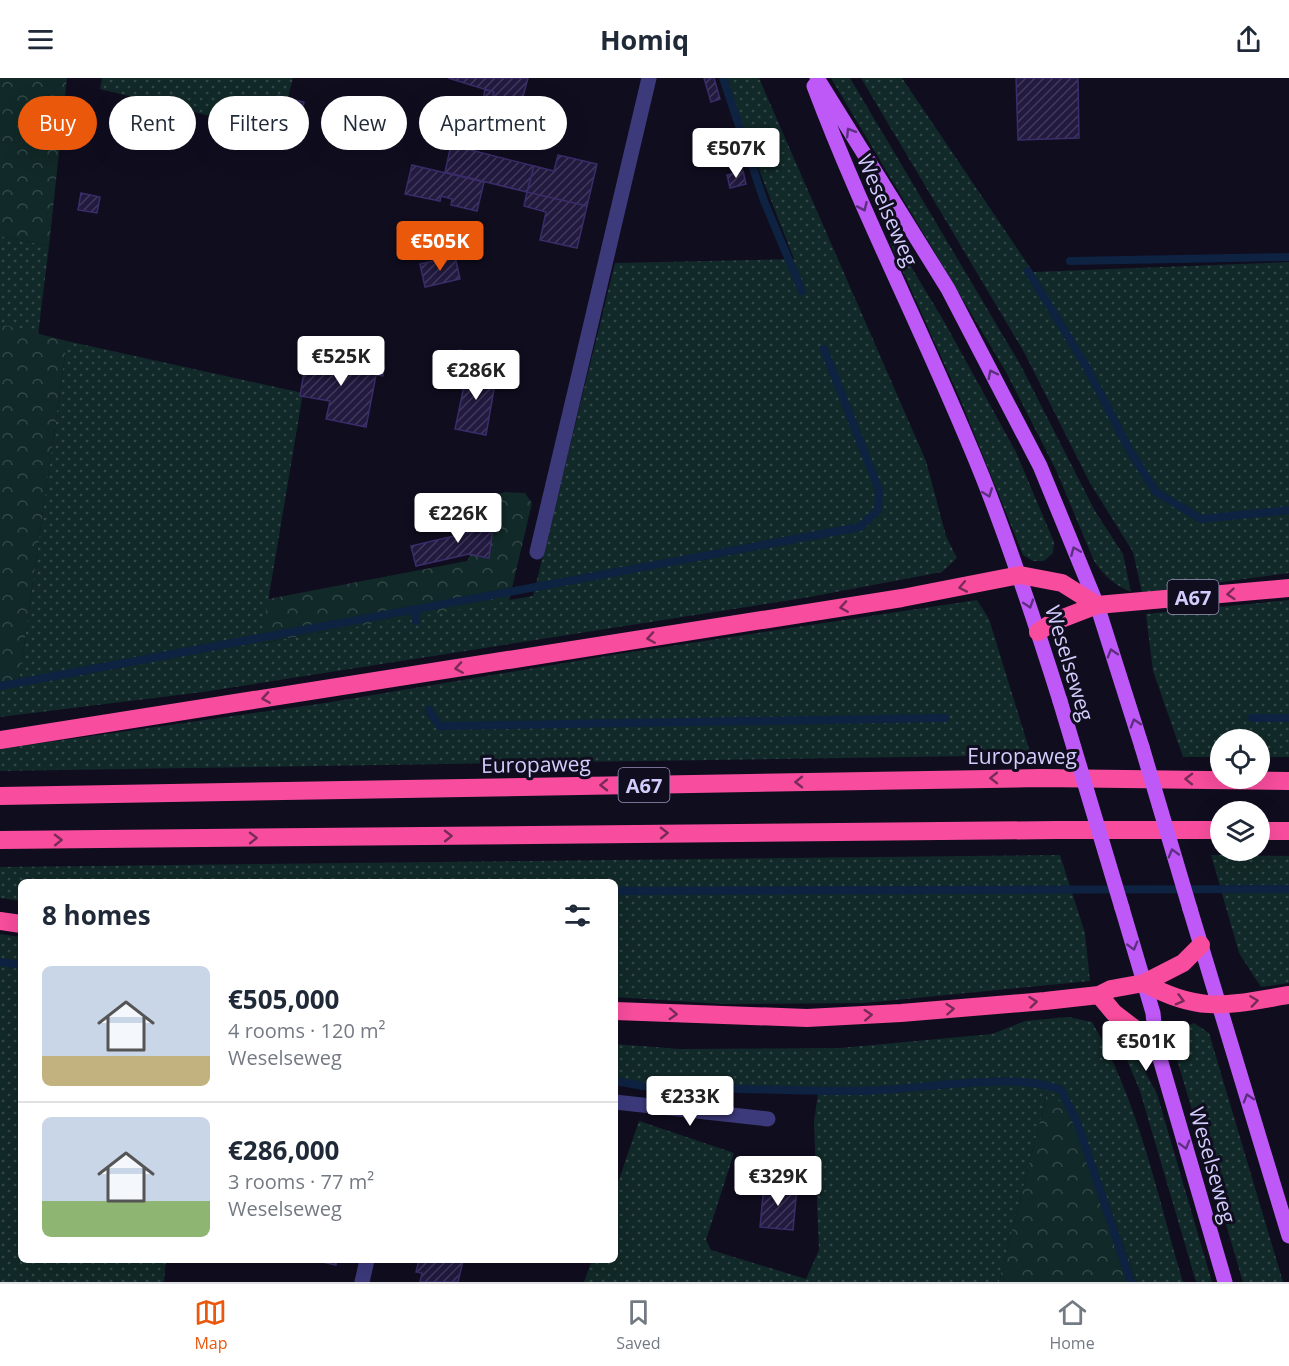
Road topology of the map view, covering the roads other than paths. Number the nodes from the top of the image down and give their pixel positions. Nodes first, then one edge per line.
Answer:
1 (649, 78) edge
2 (811, 78) edge
3 (817, 78) edge
4 (537, 552) dead end
5 (1020, 575) junction
6 (1289, 588) edge
7 (1097, 605) junction
8 (1038, 632) junction
9 (0, 740) edge
10 (1289, 781) edge
11 (0, 796) edge
12 (1210, 830) edge
13 (1270, 831) edge
14 (1289, 831) edge
15 (0, 840) edge
16 (0, 921) edge
17 (18, 924) edge
18 (1201, 945) junction
19 (1144, 983) junction
20 (1099, 995) junction
21 (1289, 995) edge
22 (1219, 1005) junction
23 (618, 1011) edge
24 (1156, 1045) junction
25 (618, 1102) edge
26 (768, 1119) dead end
27 (1289, 1236) edge
28 (366, 1263) edge
29 (362, 1282) edge
30 (1225, 1282) edge

1 - 4 street
2 -> 5 main road, Weselseweg
7 -> 3 main road, Weselseweg
5 - 7 highway
5 -> 8 main road, Weselseweg
5 -> 9 highway
6 -> 7 highway, A67
7 - 8 highway, A67
18 -> 7 main road, Weselseweg, bridge
8 -> 19 main road, Weselseweg, bridge
10 -> 11 highway, Europaweg / A67
15 -> 12 highway, A67
13 - 14 highway
16 - 17 highway
18 - 19 highway
18 - 22 main road, Weselseweg
19 - 20 highway
19 -> 22 highway
19 - 24 main road, Weselseweg
23 -> 20 highway
20 - 24 highway
22 -> 21 highway
27 -> 22 main road, Weselseweg
24 -> 30 main road, Weselseweg
25 - 26 street
28 - 29 street

